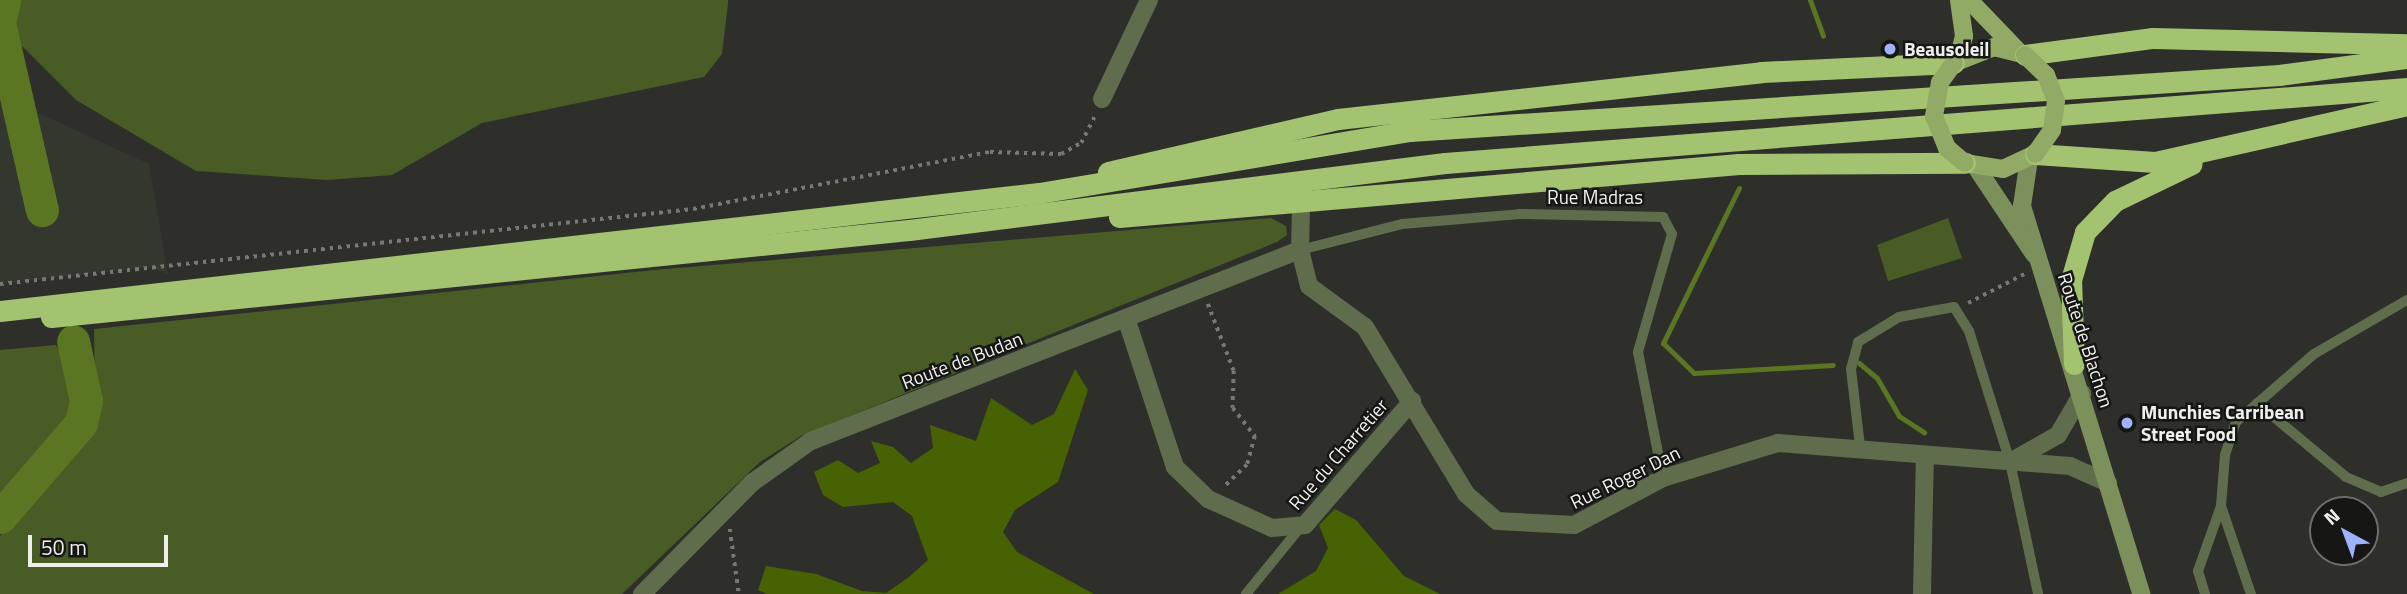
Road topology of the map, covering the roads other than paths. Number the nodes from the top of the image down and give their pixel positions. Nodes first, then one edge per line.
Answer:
1 (1149, 0) edge
2 (1959, 0) edge
3 (1969, 0) edge
4 (2407, 44) edge
5 (2022, 54) junction
6 (2407, 58) edge
7 (1956, 61) junction
8 (2407, 88) edge
9 (1102, 99) road end
10 (2407, 105) edge
11 (2238, 143) junction
12 (2032, 157) junction
13 (1971, 165) junction
14 (1040, 203) junction
15 (1301, 206) junction
16 (1300, 250) junction
17 (2039, 263) junction
18 (2407, 300) edge
19 (0, 310) edge
20 (1126, 318) junction
21 (0, 322) edge
22 (2074, 364) junction
23 (2082, 394) junction
24 (1412, 401) junction
25 (2257, 403) junction
26 (1860, 446) junction
27 (1925, 455) junction
28 (2010, 462) junction
29 (1663, 478) junction
30 (2108, 482) junction
31 (2407, 483) edge
32 (2221, 506) junction
33 (1299, 529) junction
34 (642, 594) edge
35 (1246, 594) edge
36 (1922, 594) edge
37 (2038, 594) edge
38 (2141, 594) edge
39 (2205, 594) edge
40 (2251, 594) edge

1 - 9 street
2 - 7 main road
3 - 5 main road
4 - 5 highway
5 - 7 main road
5 - 12 main road, bridge
6 - 14 highway
7 - 13 main road, bridge
7 - 14 highway
8 - 14 highway
10 - 11 highway
11 - 12 highway
11 - 22 highway
12 - 13 main road
12 - 17 street, Route de Blachon
13 - 15 highway
13 - 17 street, Route de Blachon
14 - 15 highway
14 - 19 highway
14 - 21 highway
15 - 16 street
16 - 20 street, Route de Budan
16 - 24 street, Rue Roger Dan
16 - 29 lane, Rue Madras
17 - 22 street, Route de Blachon
18 - 25 lane
20 - 33 street, Rue du Charretier
20 - 34 street, Route de Budan
22 - 23 street, Route de Blachon
23 - 28 street
23 - 30 street, Route de Blachon
24 - 29 street, Rue Roger Dan
24 - 33 street, Rue du Charretier
25 - 31 lane
25 - 32 lane
26 - 27 street, Rue Roger Dan
26 - 28 lane
26 - 29 street, Rue Roger Dan
27 - 28 street, Rue Roger Dan
27 - 36 street
28 - 30 street, Rue Roger Dan
28 - 37 lane
30 - 38 street, Route de Blachon
32 - 39 lane
32 - 40 lane
33 - 35 lane

